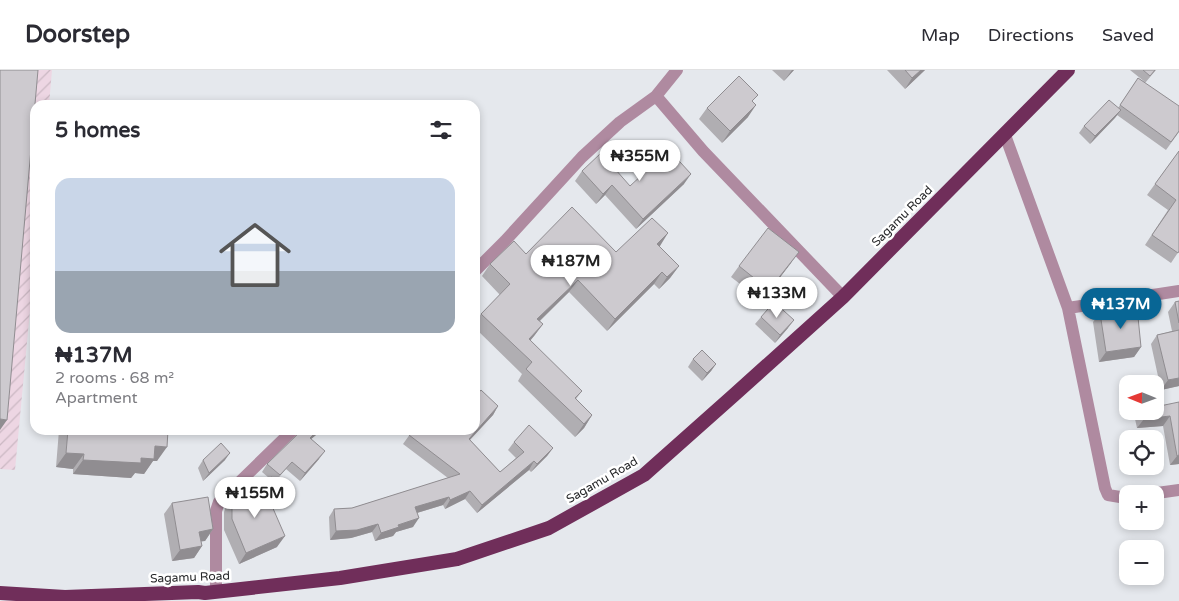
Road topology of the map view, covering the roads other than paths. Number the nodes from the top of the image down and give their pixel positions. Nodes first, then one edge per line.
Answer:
1 (678, 70) edge
2 (1068, 70) edge
3 (656, 96) junction
4 (1005, 134) junction
5 (480, 266) edge
6 (1179, 291) edge
7 (843, 296) junction
8 (1068, 308) junction
9 (288, 435) edge
10 (1179, 490) edge
11 (1164, 492) edge
12 (1119, 497) edge
13 (216, 592) junction
14 (0, 593) edge
15 (199, 596) edge

1 - 3 street
2 - 4 highway, Sagamu Road
3 - 5 street
3 - 7 street
4 - 7 highway, Sagamu Road
4 - 8 street
6 - 8 street
7 - 13 highway, Sagamu Road
8 - 12 street
9 - 13 street
10 - 11 street
13 - 15 highway, Sagamu Road
14 - 15 highway, Sagamu Road

